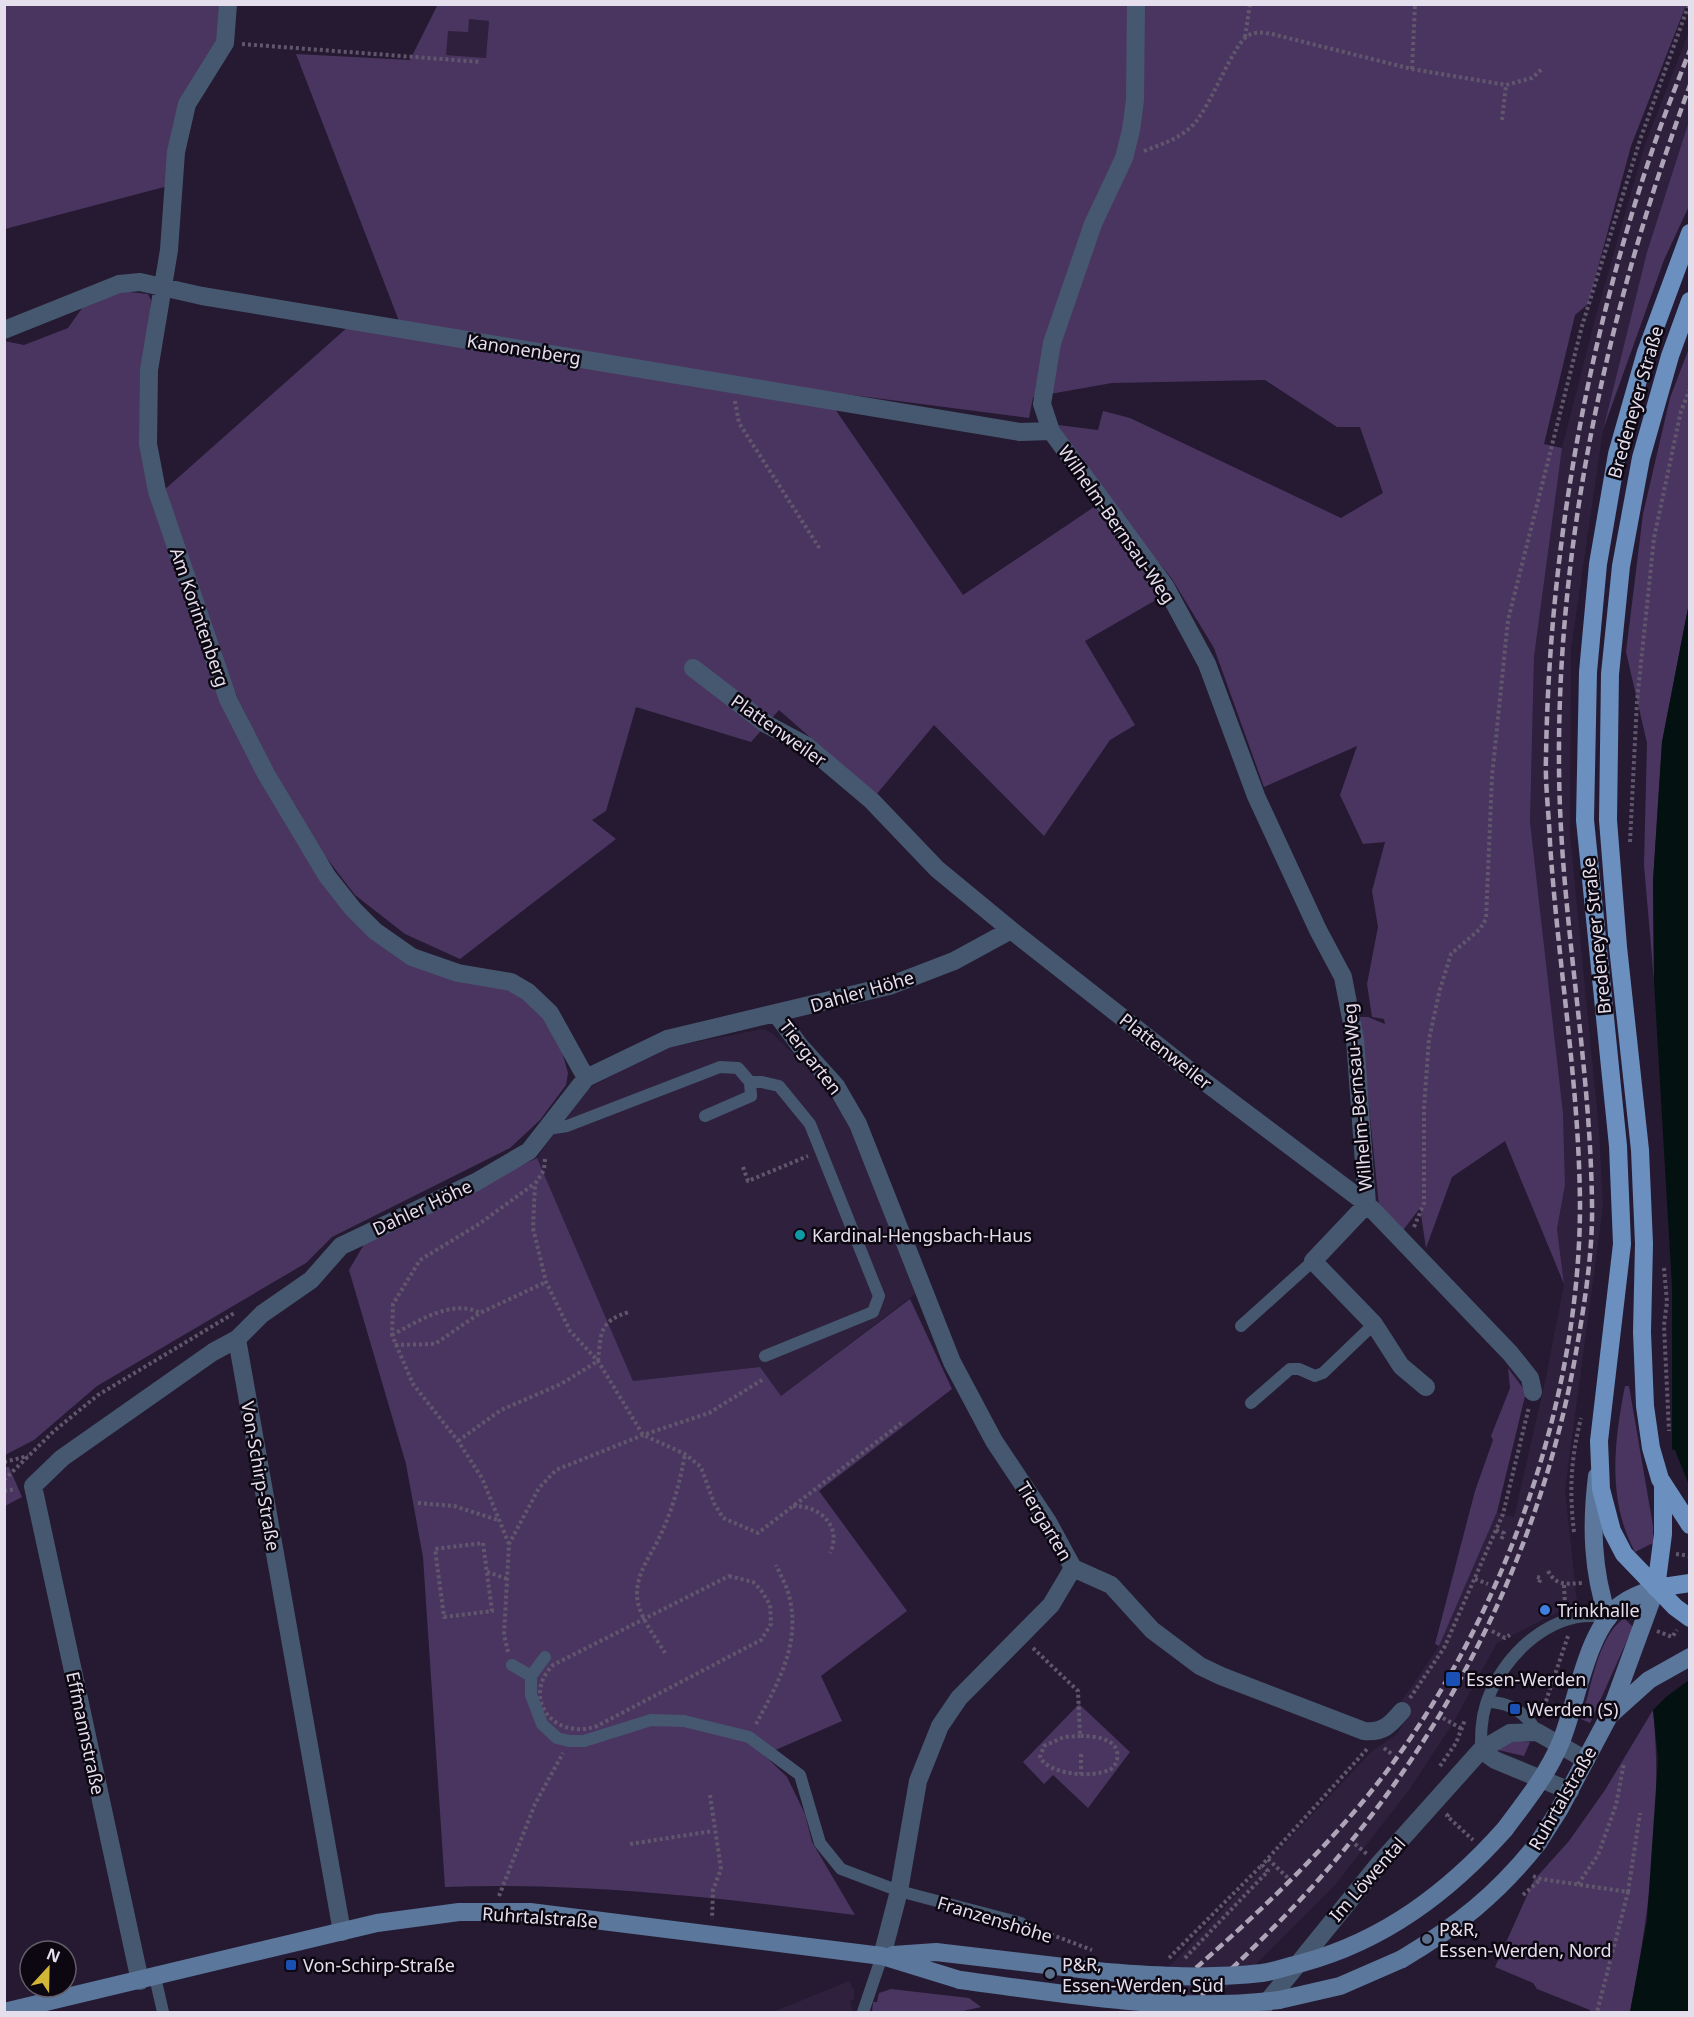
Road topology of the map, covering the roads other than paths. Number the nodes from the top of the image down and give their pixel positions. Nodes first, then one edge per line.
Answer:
1 (228, 4) edge
2 (1136, 4) edge
3 (1689, 233) edge
4 (162, 285) junction
5 (1689, 301) edge
6 (4, 330) edge
7 (1052, 431) junction
8 (693, 668) dead end
9 (1011, 930) junction
10 (777, 1015) junction
11 (586, 1078) junction
12 (750, 1082) junction
13 (705, 1116) dead end
14 (547, 1129) junction
15 (1367, 1204) junction
16 (1313, 1261) junction
17 (1374, 1324) junction
18 (1240, 1326) dead end
19 (237, 1339) junction
20 (765, 1356) dead end
21 (1426, 1387) dead end
22 (1533, 1392) road end
23 (1251, 1403) dead end
24 (1598, 1468) junction
25 (1662, 1482) junction
26 (33, 1486) joint
27 (1689, 1525) edge
28 (1073, 1568) junction
29 (1689, 1582) edge
30 (1652, 1588) junction
31 (1608, 1618) junction
32 (1689, 1618) edge
33 (545, 1657) dead end
34 (1689, 1657) edge
35 (512, 1665) road end
36 (531, 1676) junction
37 (1487, 1702) junction
38 (1402, 1711) road end
39 (1609, 1716) junction
40 (1537, 1732) junction
41 (1560, 1745) junction
42 (1481, 1750) junction
43 (1586, 1760) junction
44 (1542, 1778) junction
45 (1570, 1791) junction
46 (899, 1891) junction
47 (1022, 1923) road end
48 (342, 1932) junction
49 (882, 1956) junction
50 (147, 1979) junction
51 (63, 2006) edge
52 (4, 2012) edge
53 (163, 2013) edge
54 (863, 2013) edge
55 (1259, 2013) edge

1 - 4 street, Am Korintenberg
2 - 7 street, Wilhelm-Bernsau-Weg
3 - 24 main road, Bredeneyer Straße
4 - 6 street, Kanonenberg
4 - 7 street, Kanonenberg
4 - 11 street, Am Korintenberg
5 - 25 main road, Bredeneyer Straße
7 - 15 street, Wilhelm-Bernsau-Weg
8 - 9 street, Plattenweiler
9 - 10 street, Dahler Höhe
9 - 15 street, Plattenweiler
10 - 11 street, Dahler Höhe
10 - 28 street, Tiergarten
11 - 14 street, Dahler Höhe
12 - 13 lane
12 - 14 lane
12 - 20 lane
14 - 19 street, Dahler Höhe
15 - 16 street
15 - 22 street, Plattenweiler
16 - 17 street
16 - 18 lane
17 - 21 street
17 - 23 lane
19 - 26 street, Dahler Höhe
19 - 48 street, Von-Schirp-Straße
24 - 30 main road, Bredeneyer Straße
24 - 31 main road
25 - 27 main road, Bredeneyer Straße
25 - 30 main road
26 - 50 street, Effmannstraße
28 - 38 street, Tiergarten
28 - 46 street
29 - 30 main road
30 - 31 main road, Ruhrtalstraße
30 - 32 main road, Bredeneyer Straße
30 - 39 main road, Ruhrtalstraße
31 - 37 lane
31 - 41 main road, Ruhrtalstraße
33 - 36 lane
34 - 39 main road
35 - 36 lane
36 - 46 lane, Franzenshöhe
37 - 40 lane
37 - 42 lane
39 - 43 main road, Ruhrtalstraße
40 - 41 street
40 - 42 street, Im Löwental
41 - 43 street
41 - 44 main road, Ruhrtalstraße
42 - 44 street
42 - 55 street, Im Löwental
43 - 45 main road, Ruhrtalstraße
44 - 45 street
44 - 49 main road, Ruhrtalstraße, bridge
45 - 49 main road, Ruhrtalstraße, bridge
46 - 47 lane, Franzenshöhe
46 - 49 street
48 - 49 main road, Ruhrtalstraße
48 - 50 main road, Ruhrtalstraße
49 - 54 lane
50 - 51 main road, Ruhrtalstraße
50 - 53 lane
51 - 52 main road, Ruhrtalstraße

